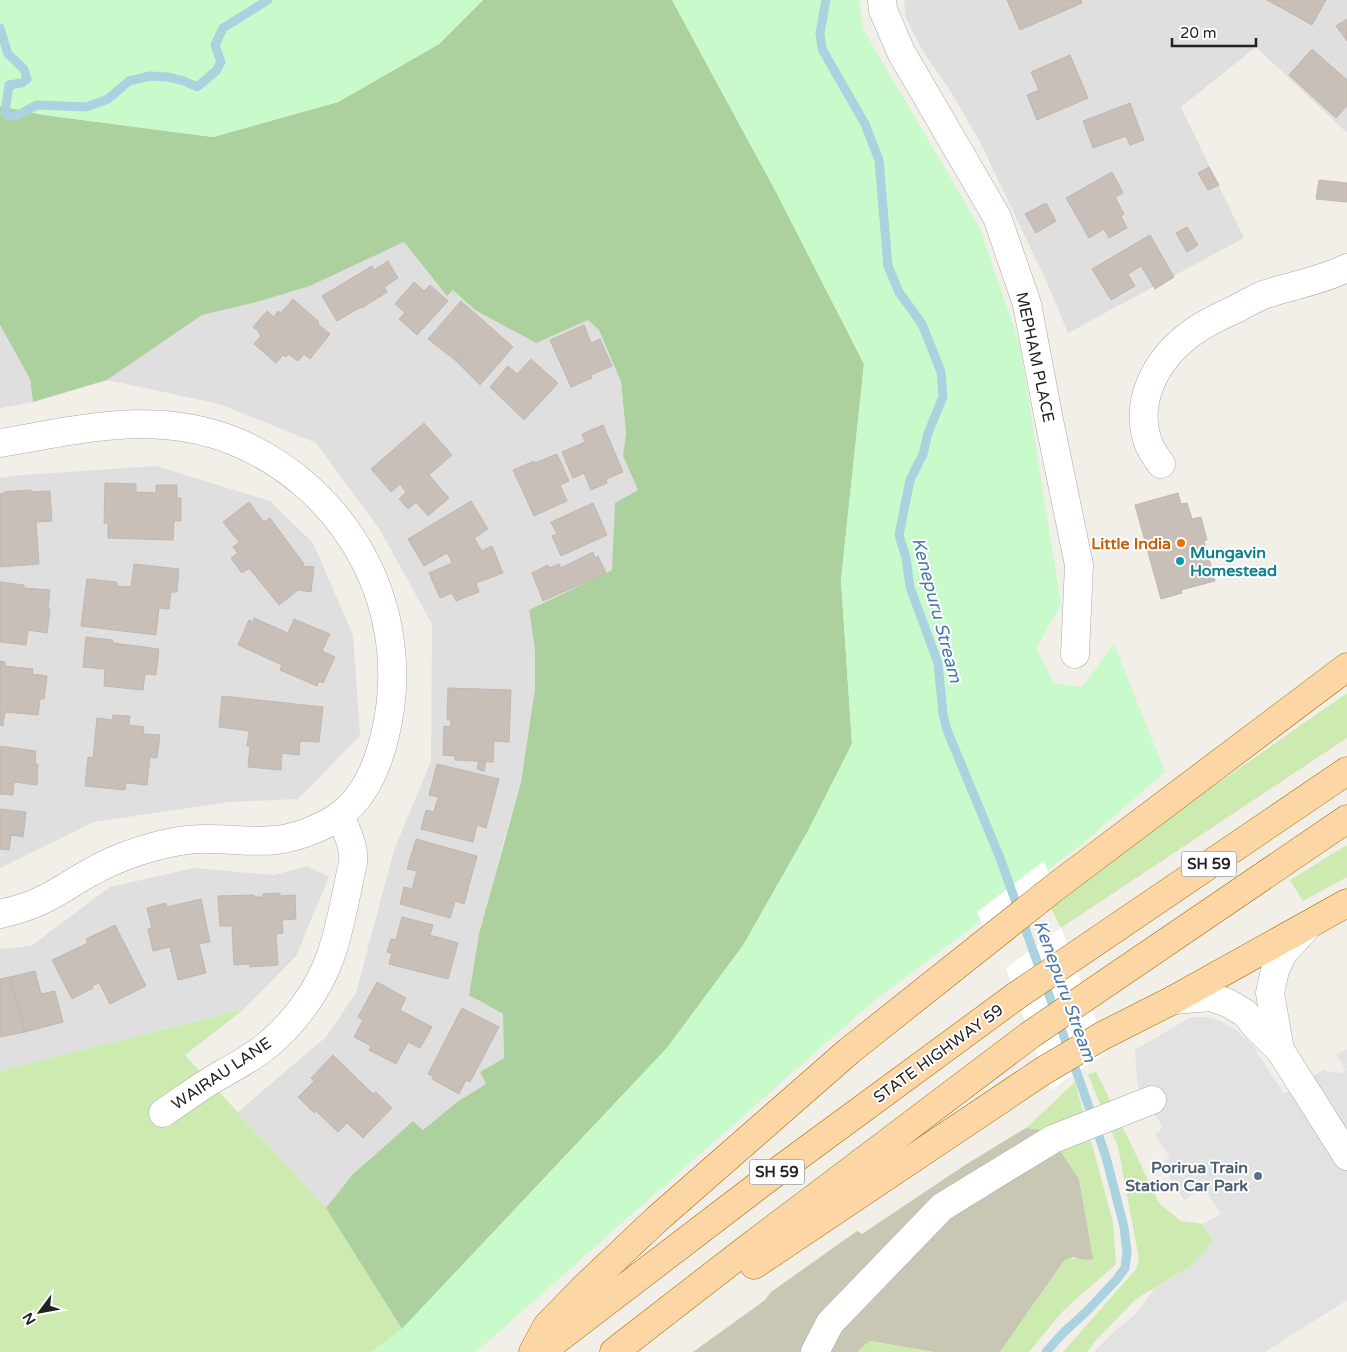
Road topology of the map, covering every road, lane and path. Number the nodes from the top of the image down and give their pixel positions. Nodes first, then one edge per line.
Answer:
1 (882, 0) edge
2 (1347, 268) edge
3 (0, 444) edge
4 (1162, 464) dead end
5 (1075, 654) dead end
6 (1347, 667) edge
7 (1347, 771) edge
8 (340, 815) junction
9 (1347, 819) edge
10 (1347, 903) edge
11 (0, 914) edge
12 (1313, 920) junction
13 (1173, 1000) junction
14 (1280, 1050) junction
15 (1152, 1100) dead end
16 (163, 1113) dead end
17 (1347, 1156) edge
18 (533, 1352) edge
19 (541, 1352) edge
20 (614, 1352) edge
21 (624, 1352) edge
22 (815, 1352) edge

1 - 5 street, MEPHAM PLACE
2 - 4 street
3 - 8 street
6 - 18 main road
7 - 19 main road, STATE HIGHWAY 59 / SH 59
8 - 11 street
8 - 16 street, WAIRAU LANE
9 - 20 main road, SH 59
10 - 12 main road
12 - 13 main road
12 - 14 street
13 - 14 street
13 - 21 main road
14 - 17 street
15 - 22 street

